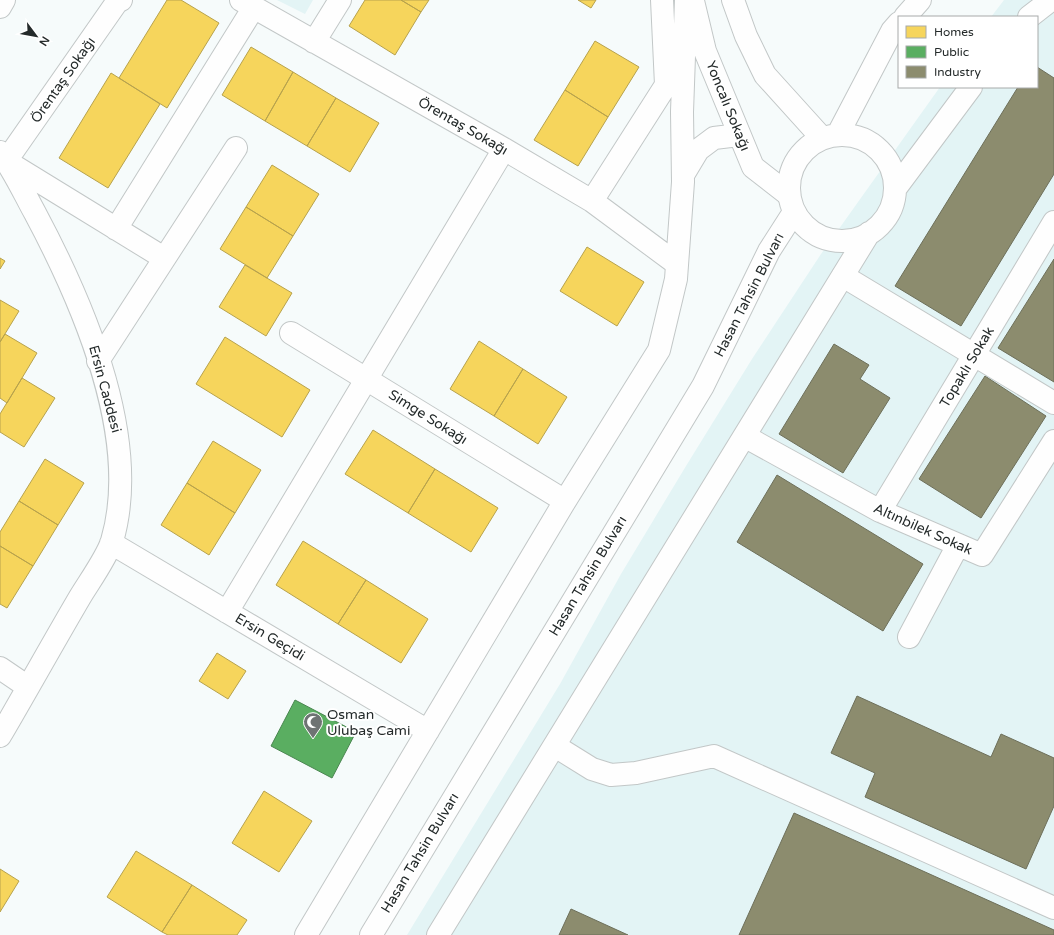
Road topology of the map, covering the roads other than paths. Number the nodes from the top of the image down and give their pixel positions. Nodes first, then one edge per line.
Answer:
1 (4, 0) edge
2 (121, 0) edge
3 (340, 0) edge
4 (662, 0) edge
5 (686, 0) edge
6 (693, 0) edge
7 (733, 0) edge
8 (920, 0) edge
9 (1051, 0) edge
10 (247, 4) edge
11 (0, 7) edge
12 (906, 16) edge
13 (1030, 16) edge
14 (898, 24) edge
15 (314, 42) junction
16 (969, 88) edge
17 (740, 135) junction
18 (830, 136) junction
19 (236, 148) dead end
20 (504, 149) junction
21 (3, 156) edge
22 (683, 175) junction
23 (895, 189) junction
24 (592, 201) junction
25 (791, 203) junction
26 (1054, 222) edge
27 (116, 229) junction
28 (869, 233) junction
29 (164, 258) junction
30 (677, 264) junction
31 (843, 276) junction
32 (291, 333) dead end
33 (974, 355) junction
34 (98, 361) junction
35 (366, 379) junction
36 (1054, 403) edge
37 (746, 437) junction
38 (1054, 441) edge
39 (565, 501) junction
40 (880, 511) junction
41 (111, 543) junction
42 (958, 545) junction
43 (227, 612) junction
44 (909, 637) dead end
45 (0, 668) edge
46 (28, 687) junction
47 (428, 731) junction
48 (0, 736) edge
49 (555, 746) junction
50 (1054, 908) edge
51 (306, 935) edge
52 (371, 935) edge
53 (438, 935) edge

1 - 11 street
2 - 21 street, Örentaş Sokağı
3 - 15 street
4 - 24 street
5 - 22 street
6 - 17 street, Yoncalı Sokağı
7 - 18 street
8 - 12 street
9 - 13 street
10 - 15 street, Örentaş Sokağı
10 - 27 street
14 - 18 street
15 - 20 street, Örentaş Sokağı
16 - 23 street
17 - 22 street
17 - 25 street, Yoncalı Sokağı
18 - 23 street
18 - 25 street
19 - 29 street
20 - 24 street, Örentaş Sokağı
20 - 35 street
21 - 27 street
21 - 34 street, Ersin Caddesi
22 - 30 street
23 - 28 street
24 - 30 street, Örentaş Sokağı
25 - 28 street
25 - 52 street, Hasan Tahsin Bulvarı
26 - 33 street, Topaklı Sokak
27 - 29 street
28 - 31 street
29 - 34 street
30 - 39 street
31 - 33 street
31 - 37 street
32 - 35 street, Simge Sokağı
33 - 36 street
33 - 40 street, Topaklı Sokak
34 - 41 street, Ersin Caddesi
35 - 39 street, Simge Sokağı
35 - 43 street
37 - 40 street, Altınbilek Sokak
37 - 49 street
38 - 42 street, Altınbilek Sokak
39 - 47 street
40 - 42 street, Altınbilek Sokak
41 - 43 street, Ersin Geçidi
41 - 46 street, Ersin Caddesi
42 - 44 street
43 - 47 street, Ersin Geçidi
45 - 46 street
46 - 48 street, Ersin Caddesi
47 - 51 street
49 - 50 street
49 - 53 street

